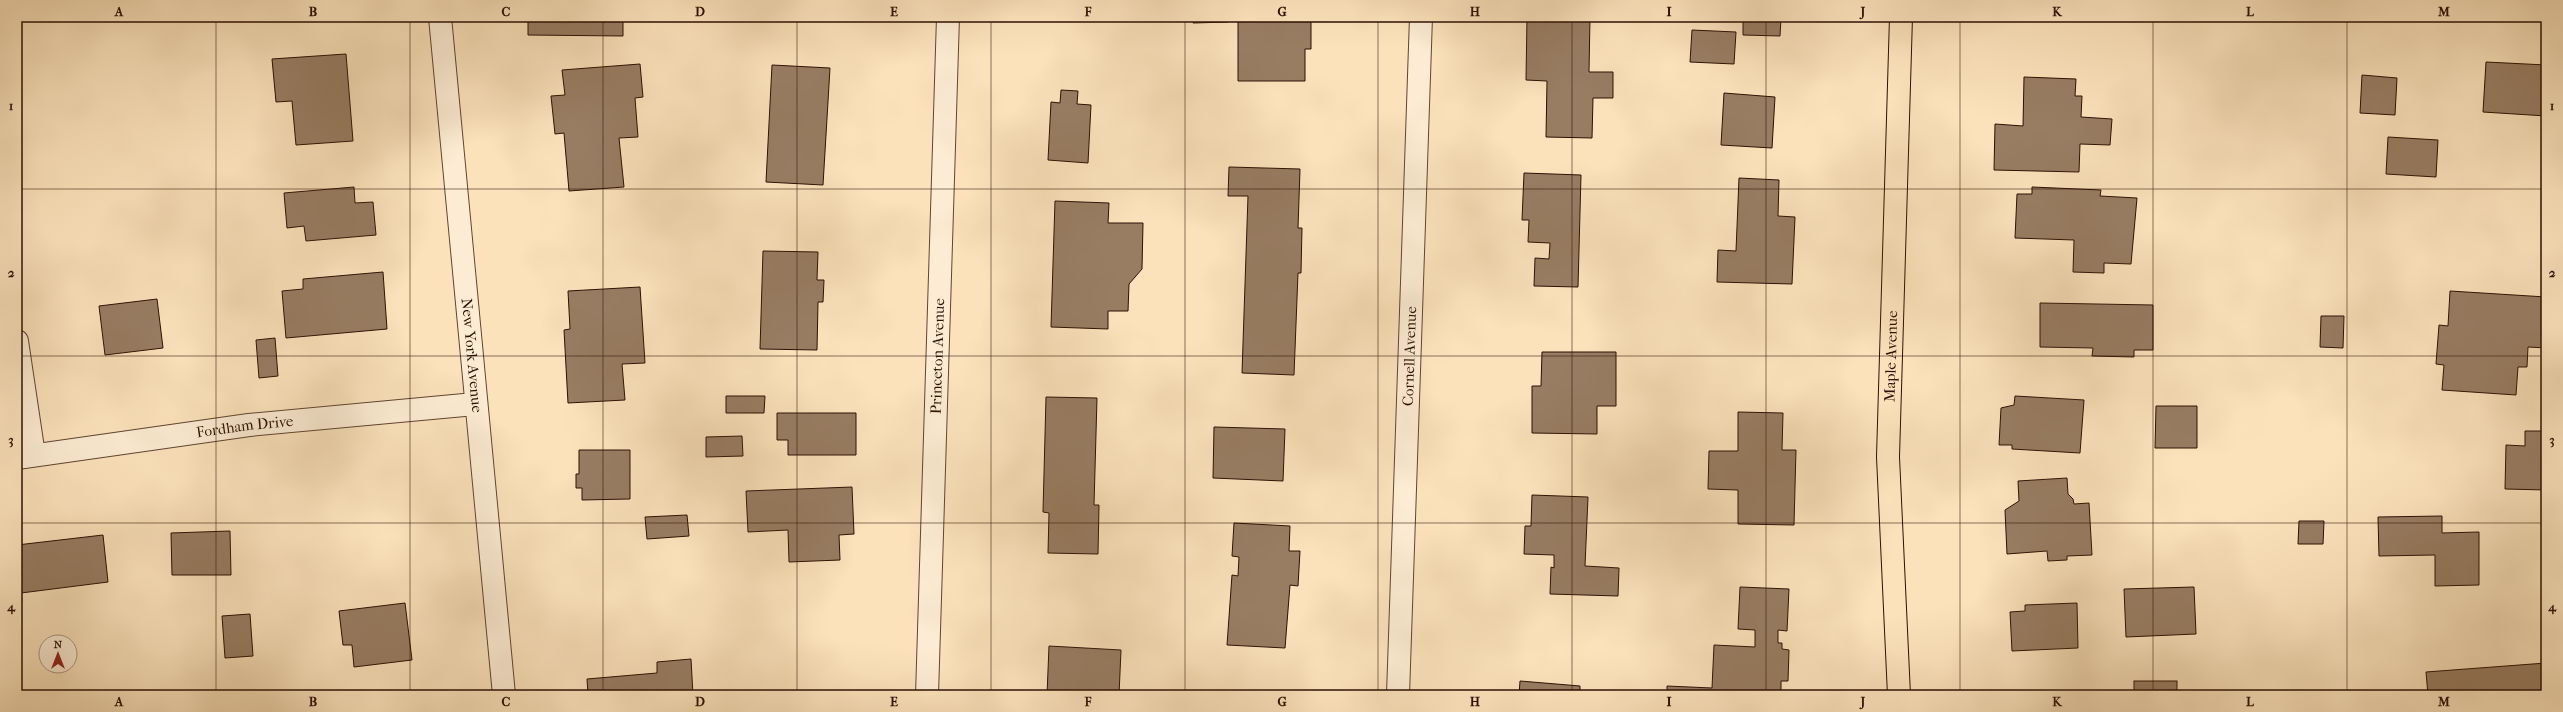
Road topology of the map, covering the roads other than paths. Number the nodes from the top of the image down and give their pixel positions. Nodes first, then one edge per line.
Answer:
1 (440, 17) edge
2 (948, 17) edge
3 (1421, 17) edge
4 (1901, 17) edge
5 (17, 341) edge
6 (475, 404) junction
7 (26, 456) edge
8 (504, 695) edge
9 (927, 695) edge
10 (1398, 695) edge
11 (1899, 695) edge

1 - 6 street, New York Avenue
2 - 9 street, Princeton Avenue
3 - 10 street, Cornell Avenue
4 - 11 main road, Maple Avenue
5 - 7 street
6 - 7 street, Fordham Drive
6 - 8 street, New York Avenue

